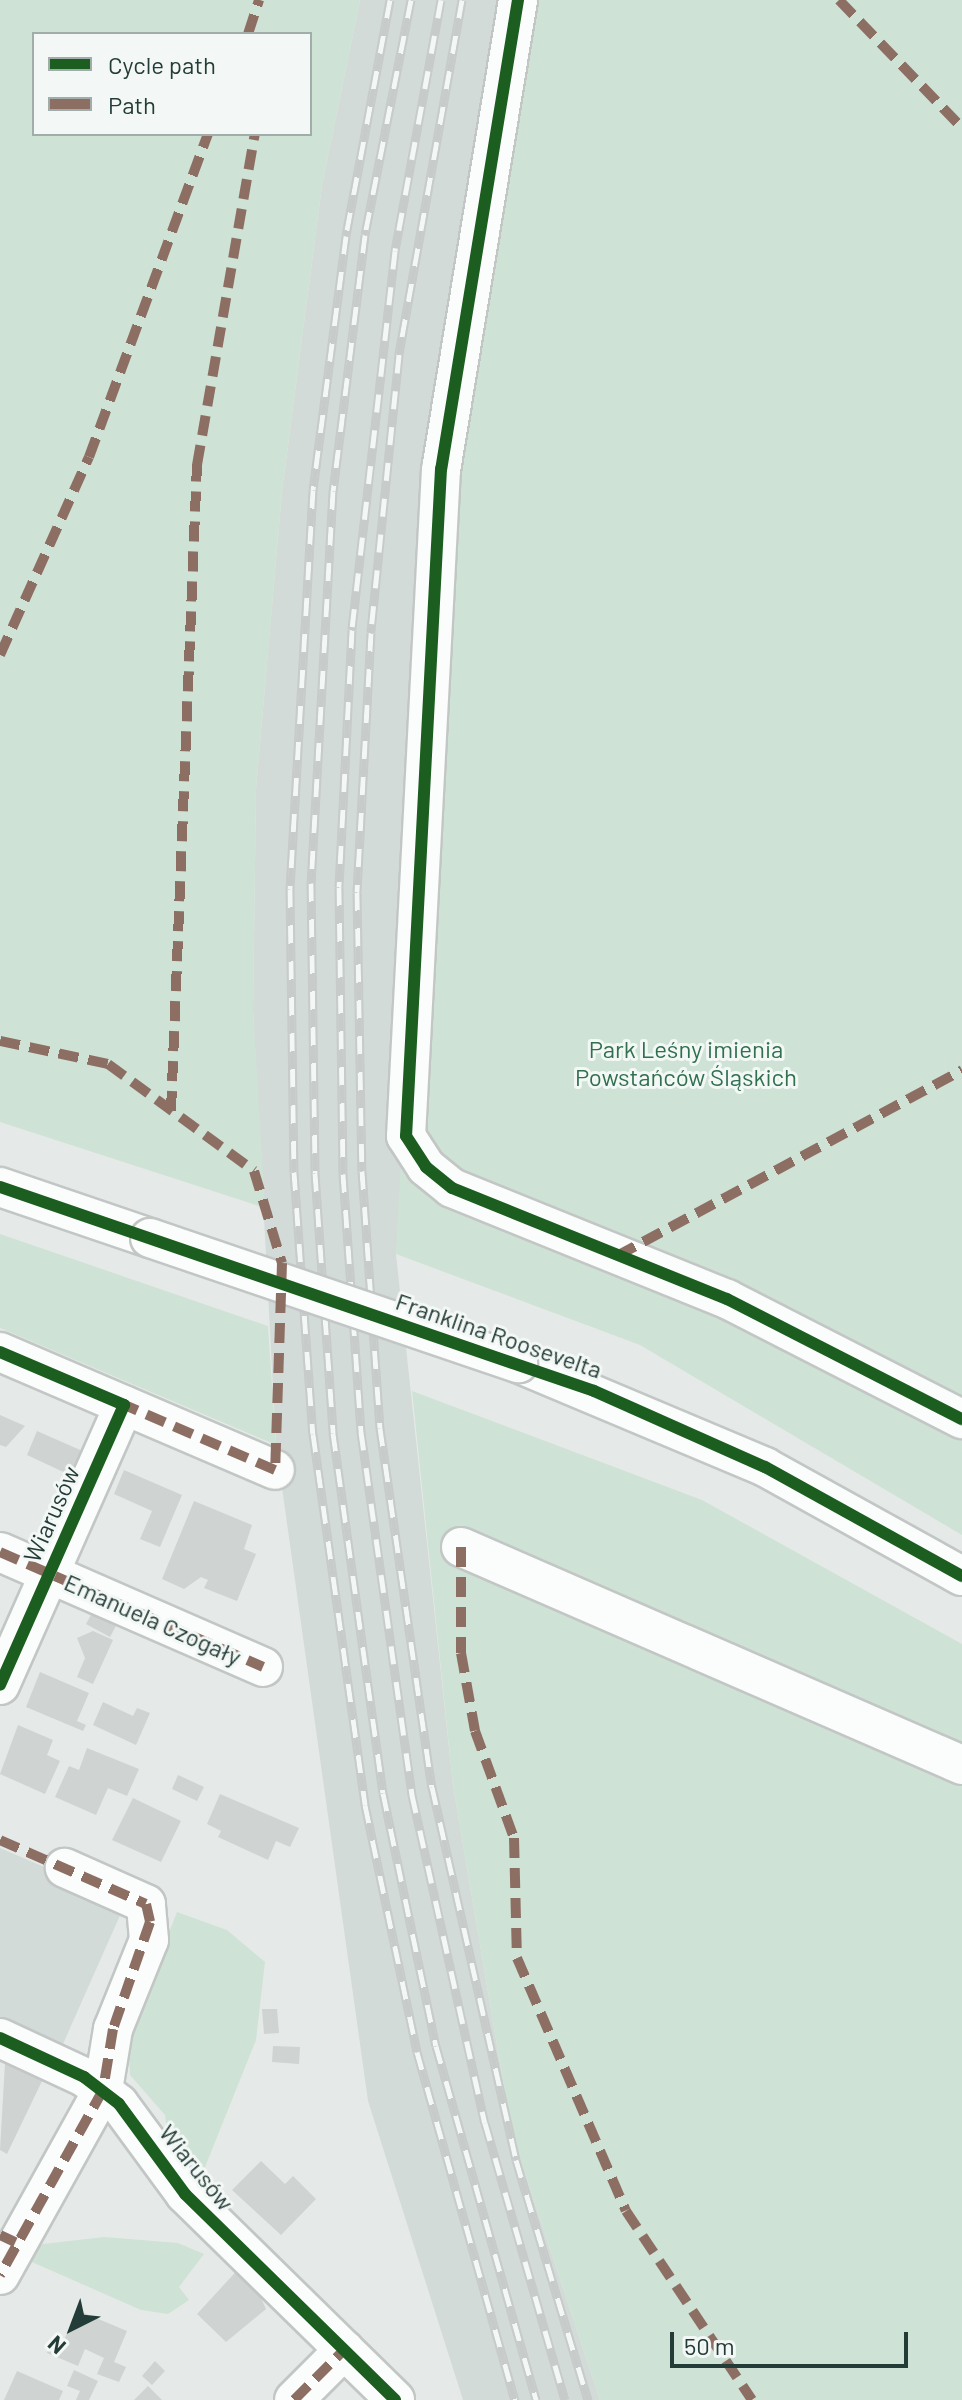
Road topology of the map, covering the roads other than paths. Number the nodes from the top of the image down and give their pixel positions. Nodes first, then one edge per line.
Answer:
1 (518, 0) edge
2 (0, 1187) edge
3 (0, 1352) edge
4 (124, 1405) junction
5 (962, 1419) edge
6 (275, 1470) dead end
7 (461, 1547) dead end
8 (0, 1552) edge
9 (49, 1573) junction
10 (962, 1576) edge
11 (263, 1667) dead end
12 (0, 1685) edge
13 (962, 1765) edge
14 (65, 1868) dead end
15 (0, 2038) edge
16 (103, 2090) junction
17 (5, 2251) edge
18 (344, 2350) junction
19 (294, 2400) edge
20 (395, 2400) edge

1 - 5 street
2 - 10 street, Franklina Roosevelta, bridge
3 - 4 street
4 - 6 street
4 - 9 street, Wiarusów
7 - 13 street
8 - 9 street, Emanuela Czogały
9 - 11 street, Emanuela Czogały
9 - 12 street, Wiarusów
14 - 16 street
15 - 16 street, Wiarusów
16 - 17 street
16 - 18 street, Wiarusów
18 - 19 street
18 - 20 street, Wiarusów

